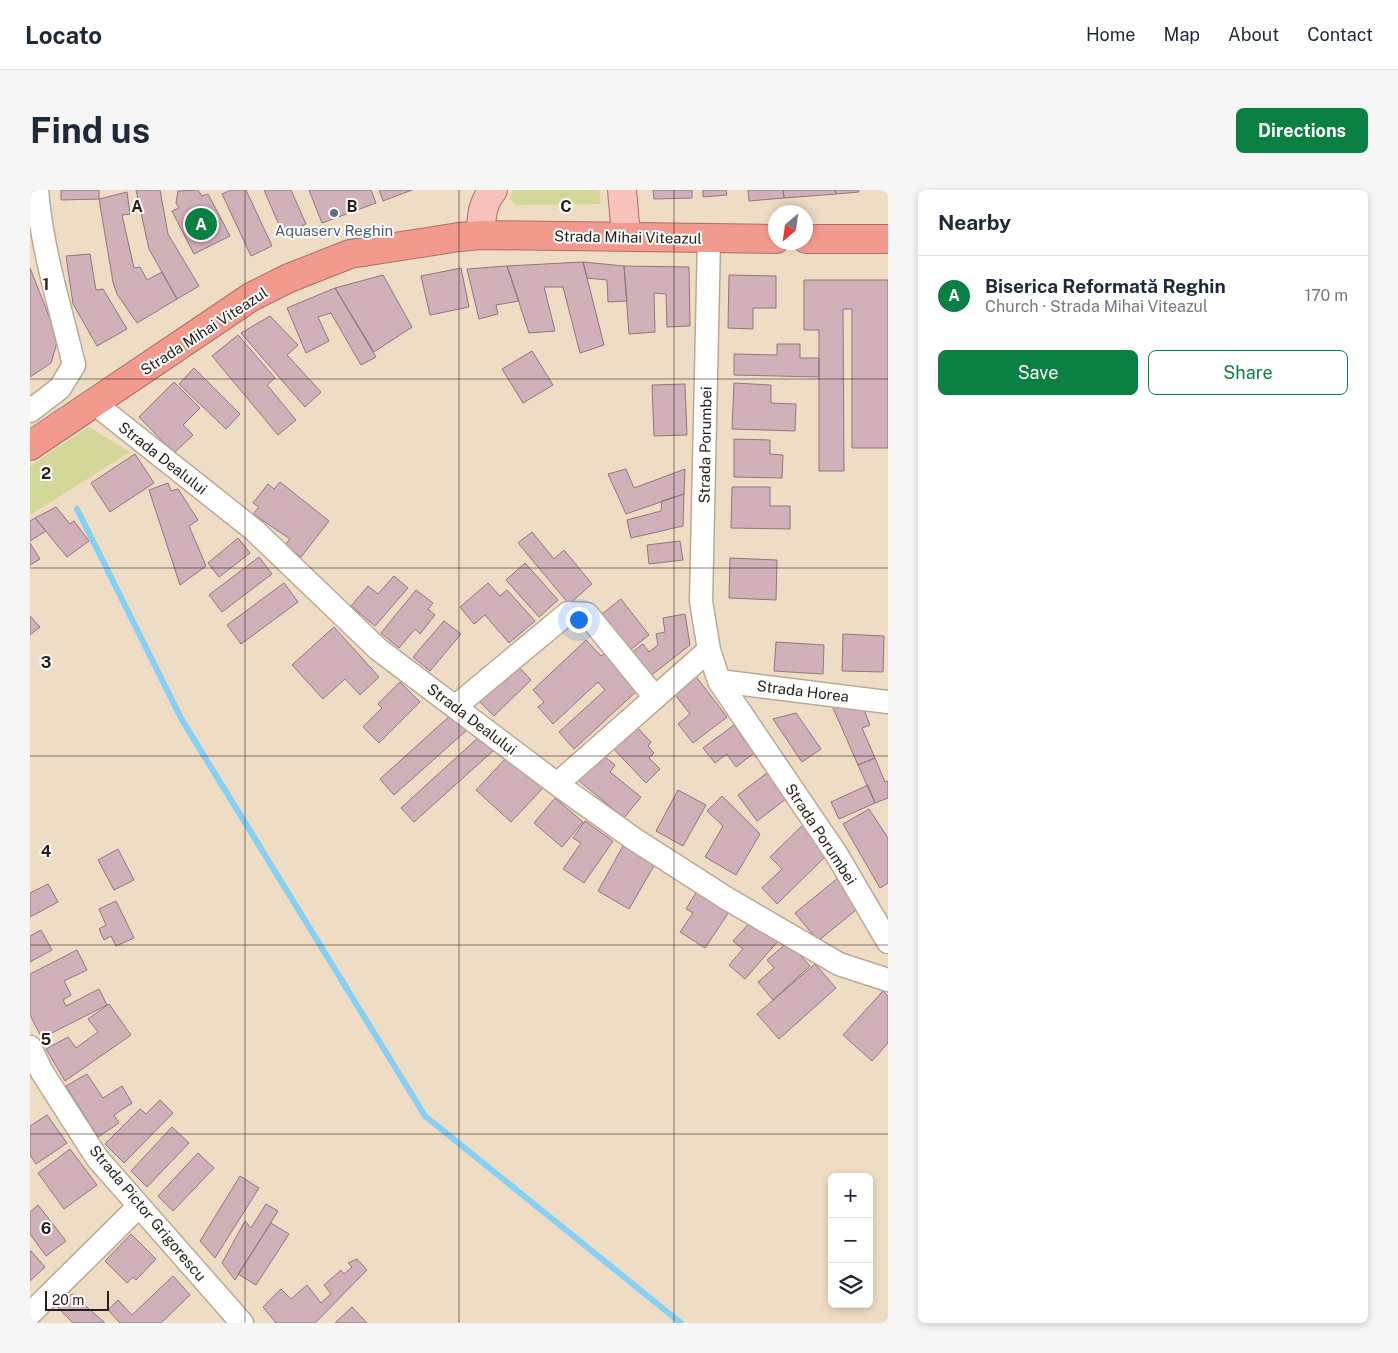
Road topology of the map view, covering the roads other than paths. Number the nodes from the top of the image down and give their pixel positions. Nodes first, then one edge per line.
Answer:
1 (38, 190) edge
2 (493, 190) edge
3 (622, 190) edge
4 (481, 235) junction
5 (626, 236) junction
6 (709, 239) junction
7 (768, 239) edge
8 (813, 239) edge
9 (888, 239) edge
10 (94, 403) junction
11 (30, 411) edge
12 (30, 446) edge
13 (709, 650) junction
14 (719, 681) junction
15 (654, 696) junction
16 (888, 702) edge
17 (456, 706) junction
18 (557, 784) junction
19 (888, 942) edge
20 (888, 980) edge
21 (30, 1047) edge
22 (139, 1206) junction
23 (30, 1314) edge
24 (242, 1323) edge

1 - 11 street
2 - 4 main road
3 - 5 main road
4 - 5 highway, Strada Mihai Viteazul
4 - 10 highway, Strada Mihai Viteazul
5 - 6 highway, Strada Mihai Viteazul
6 - 7 highway, Strada Mihai Viteazul
6 - 13 street, Strada Porumbei
8 - 9 highway
10 - 12 highway, Strada Mihai Viteazul
10 - 17 street, Strada Dealului
13 - 14 street, Strada Porumbei
13 - 15 street
14 - 16 street, Strada Horea
14 - 19 street, Strada Porumbei
15 - 17 street
15 - 18 street
17 - 18 street, Strada Dealului
18 - 20 street, Strada Dealului
21 - 22 street, Strada Pictor Grigorescu
22 - 23 street
22 - 24 street, Strada Pictor Grigorescu

